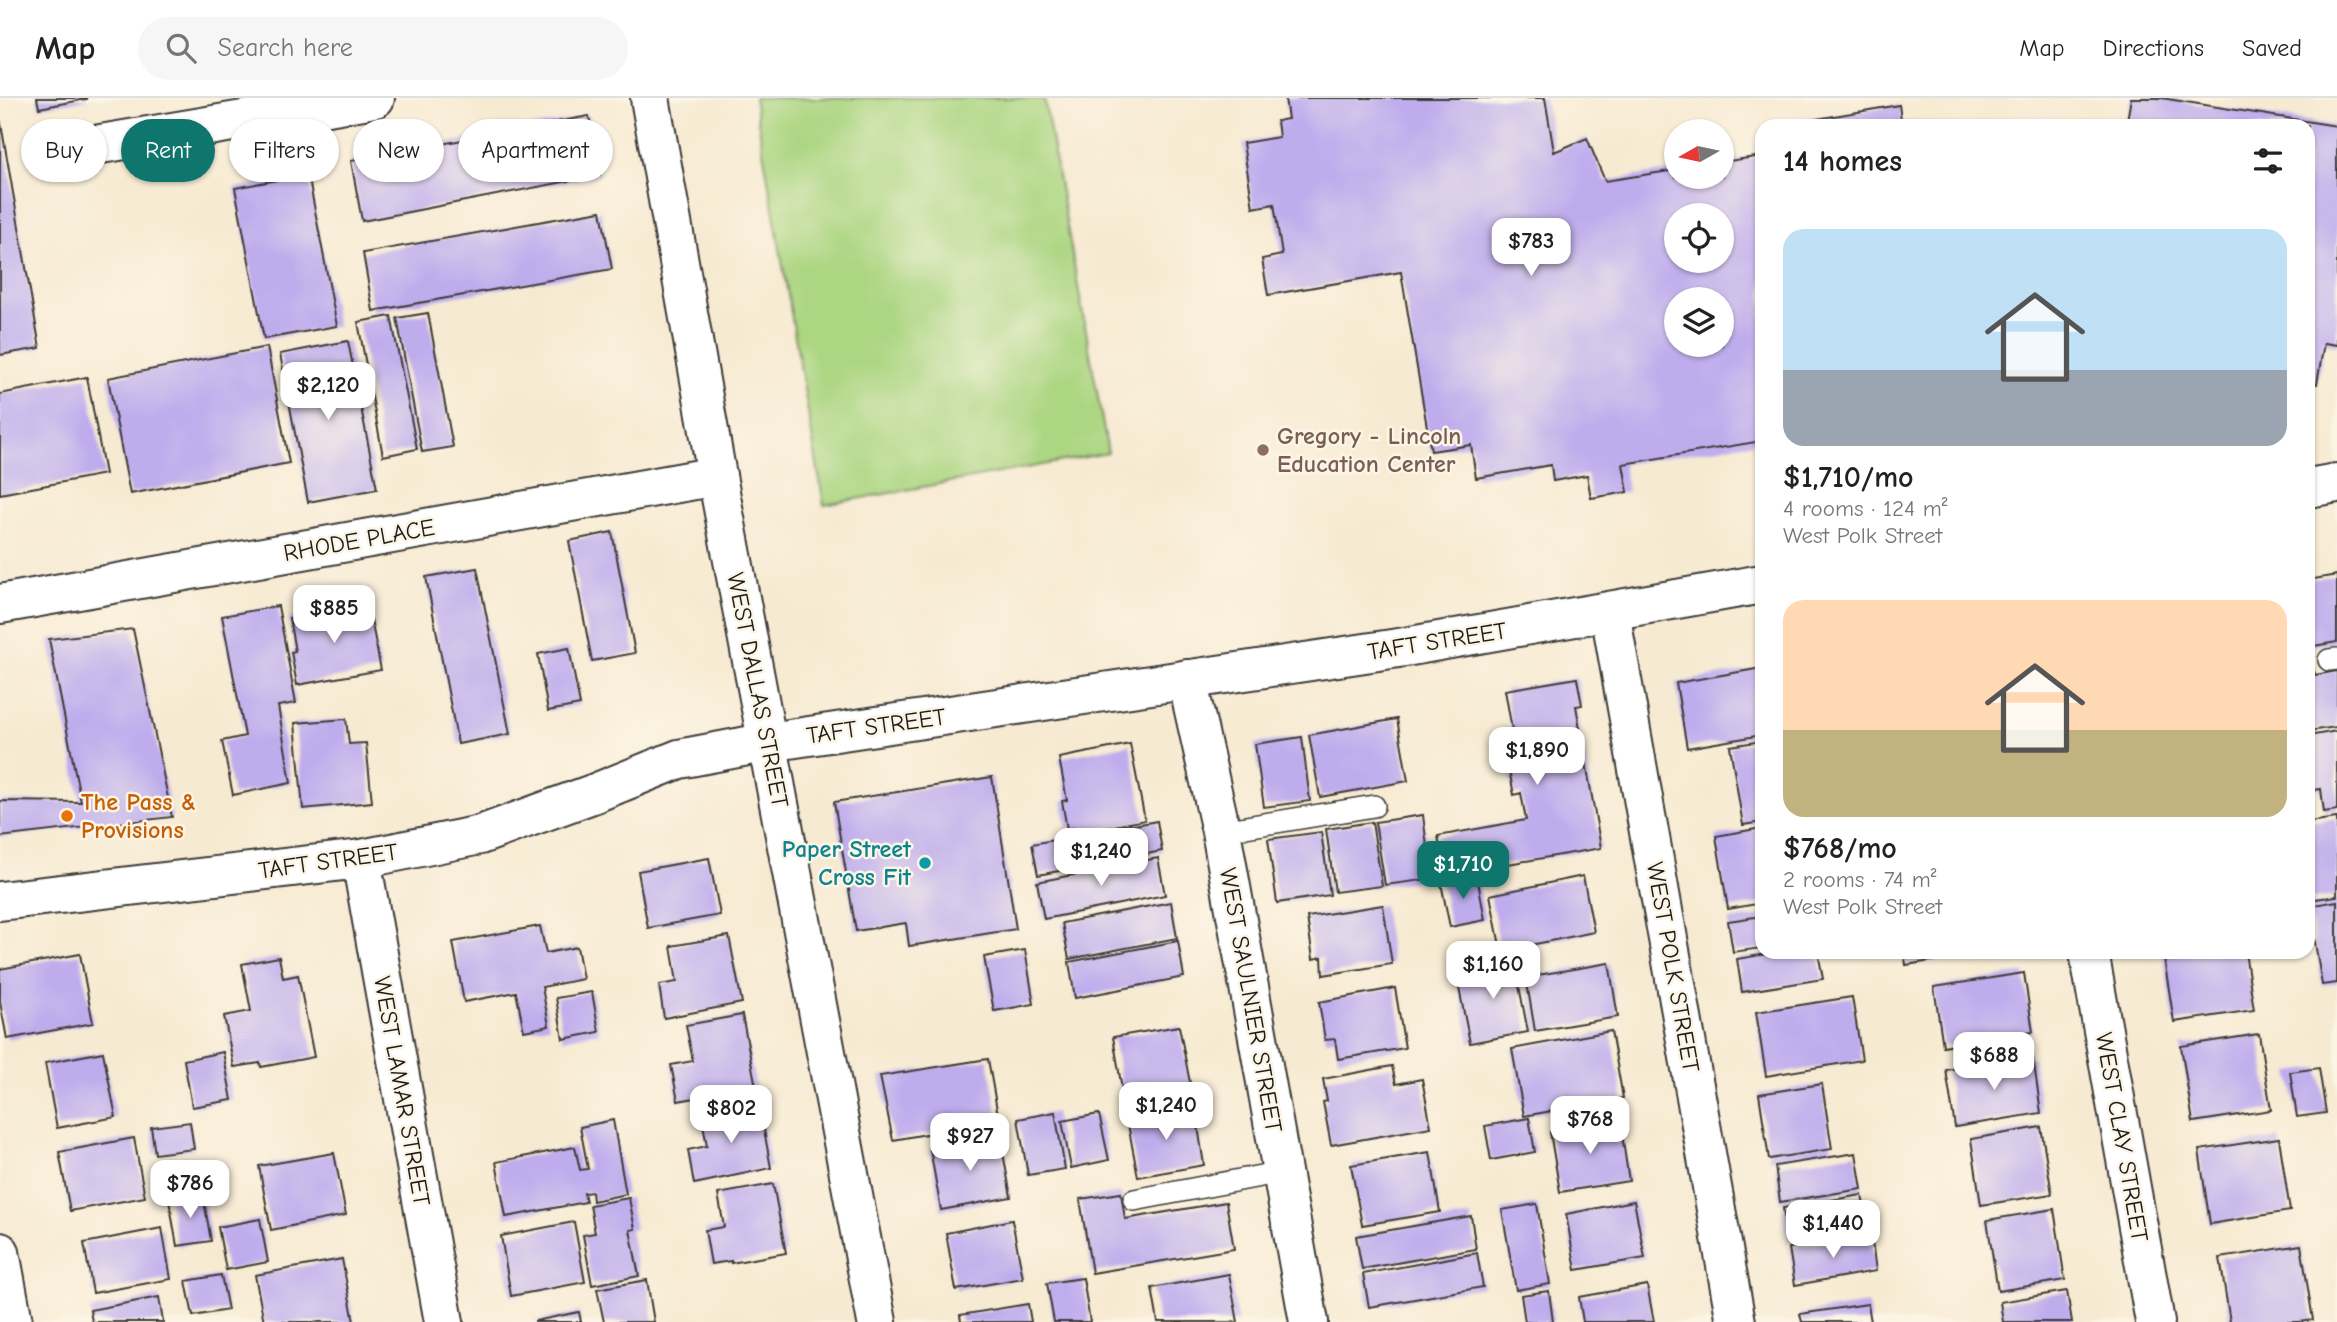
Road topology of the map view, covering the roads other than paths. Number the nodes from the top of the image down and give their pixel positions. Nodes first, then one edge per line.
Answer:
1 (375, 98) edge
2 (650, 98) edge
3 (107, 143) edge
4 (717, 476) junction
5 (2337, 483) edge
6 (2315, 487) edge
7 (1755, 585) edge
8 (0, 604) edge
9 (1609, 612) junction
10 (1187, 679) junction
11 (769, 742) junction
12 (1374, 806) dead end
13 (1221, 831) junction
14 (361, 859) junction
15 (0, 901) edge
16 (2090, 959) edge
17 (1282, 1172) junction
18 (1134, 1199) dead end
19 (0, 1252) edge
20 (13, 1322) edge
21 (444, 1322) edge
22 (877, 1322) edge
23 (1309, 1322) edge
24 (1736, 1322) edge
25 (2155, 1322) edge

1 - 3 street
2 - 4 street, WEST DALLAS STREET
4 - 8 street, RHODE PLACE
4 - 11 street, WEST DALLAS STREET
5 - 6 street
7 - 9 street, TAFT STREET
9 - 10 street, TAFT STREET
9 - 24 street, WEST POLK STREET
10 - 11 street, TAFT STREET
10 - 13 street, WEST SAULNIER STREET
11 - 14 street, TAFT STREET
11 - 22 street, WEST DALLAS STREET
12 - 13 lane
13 - 17 street, WEST SAULNIER STREET
14 - 15 street, TAFT STREET
14 - 21 street, WEST LAMAR STREET
16 - 25 street, WEST CLAY STREET
17 - 18 lane
17 - 23 street, WEST SAULNIER STREET
19 - 20 street

